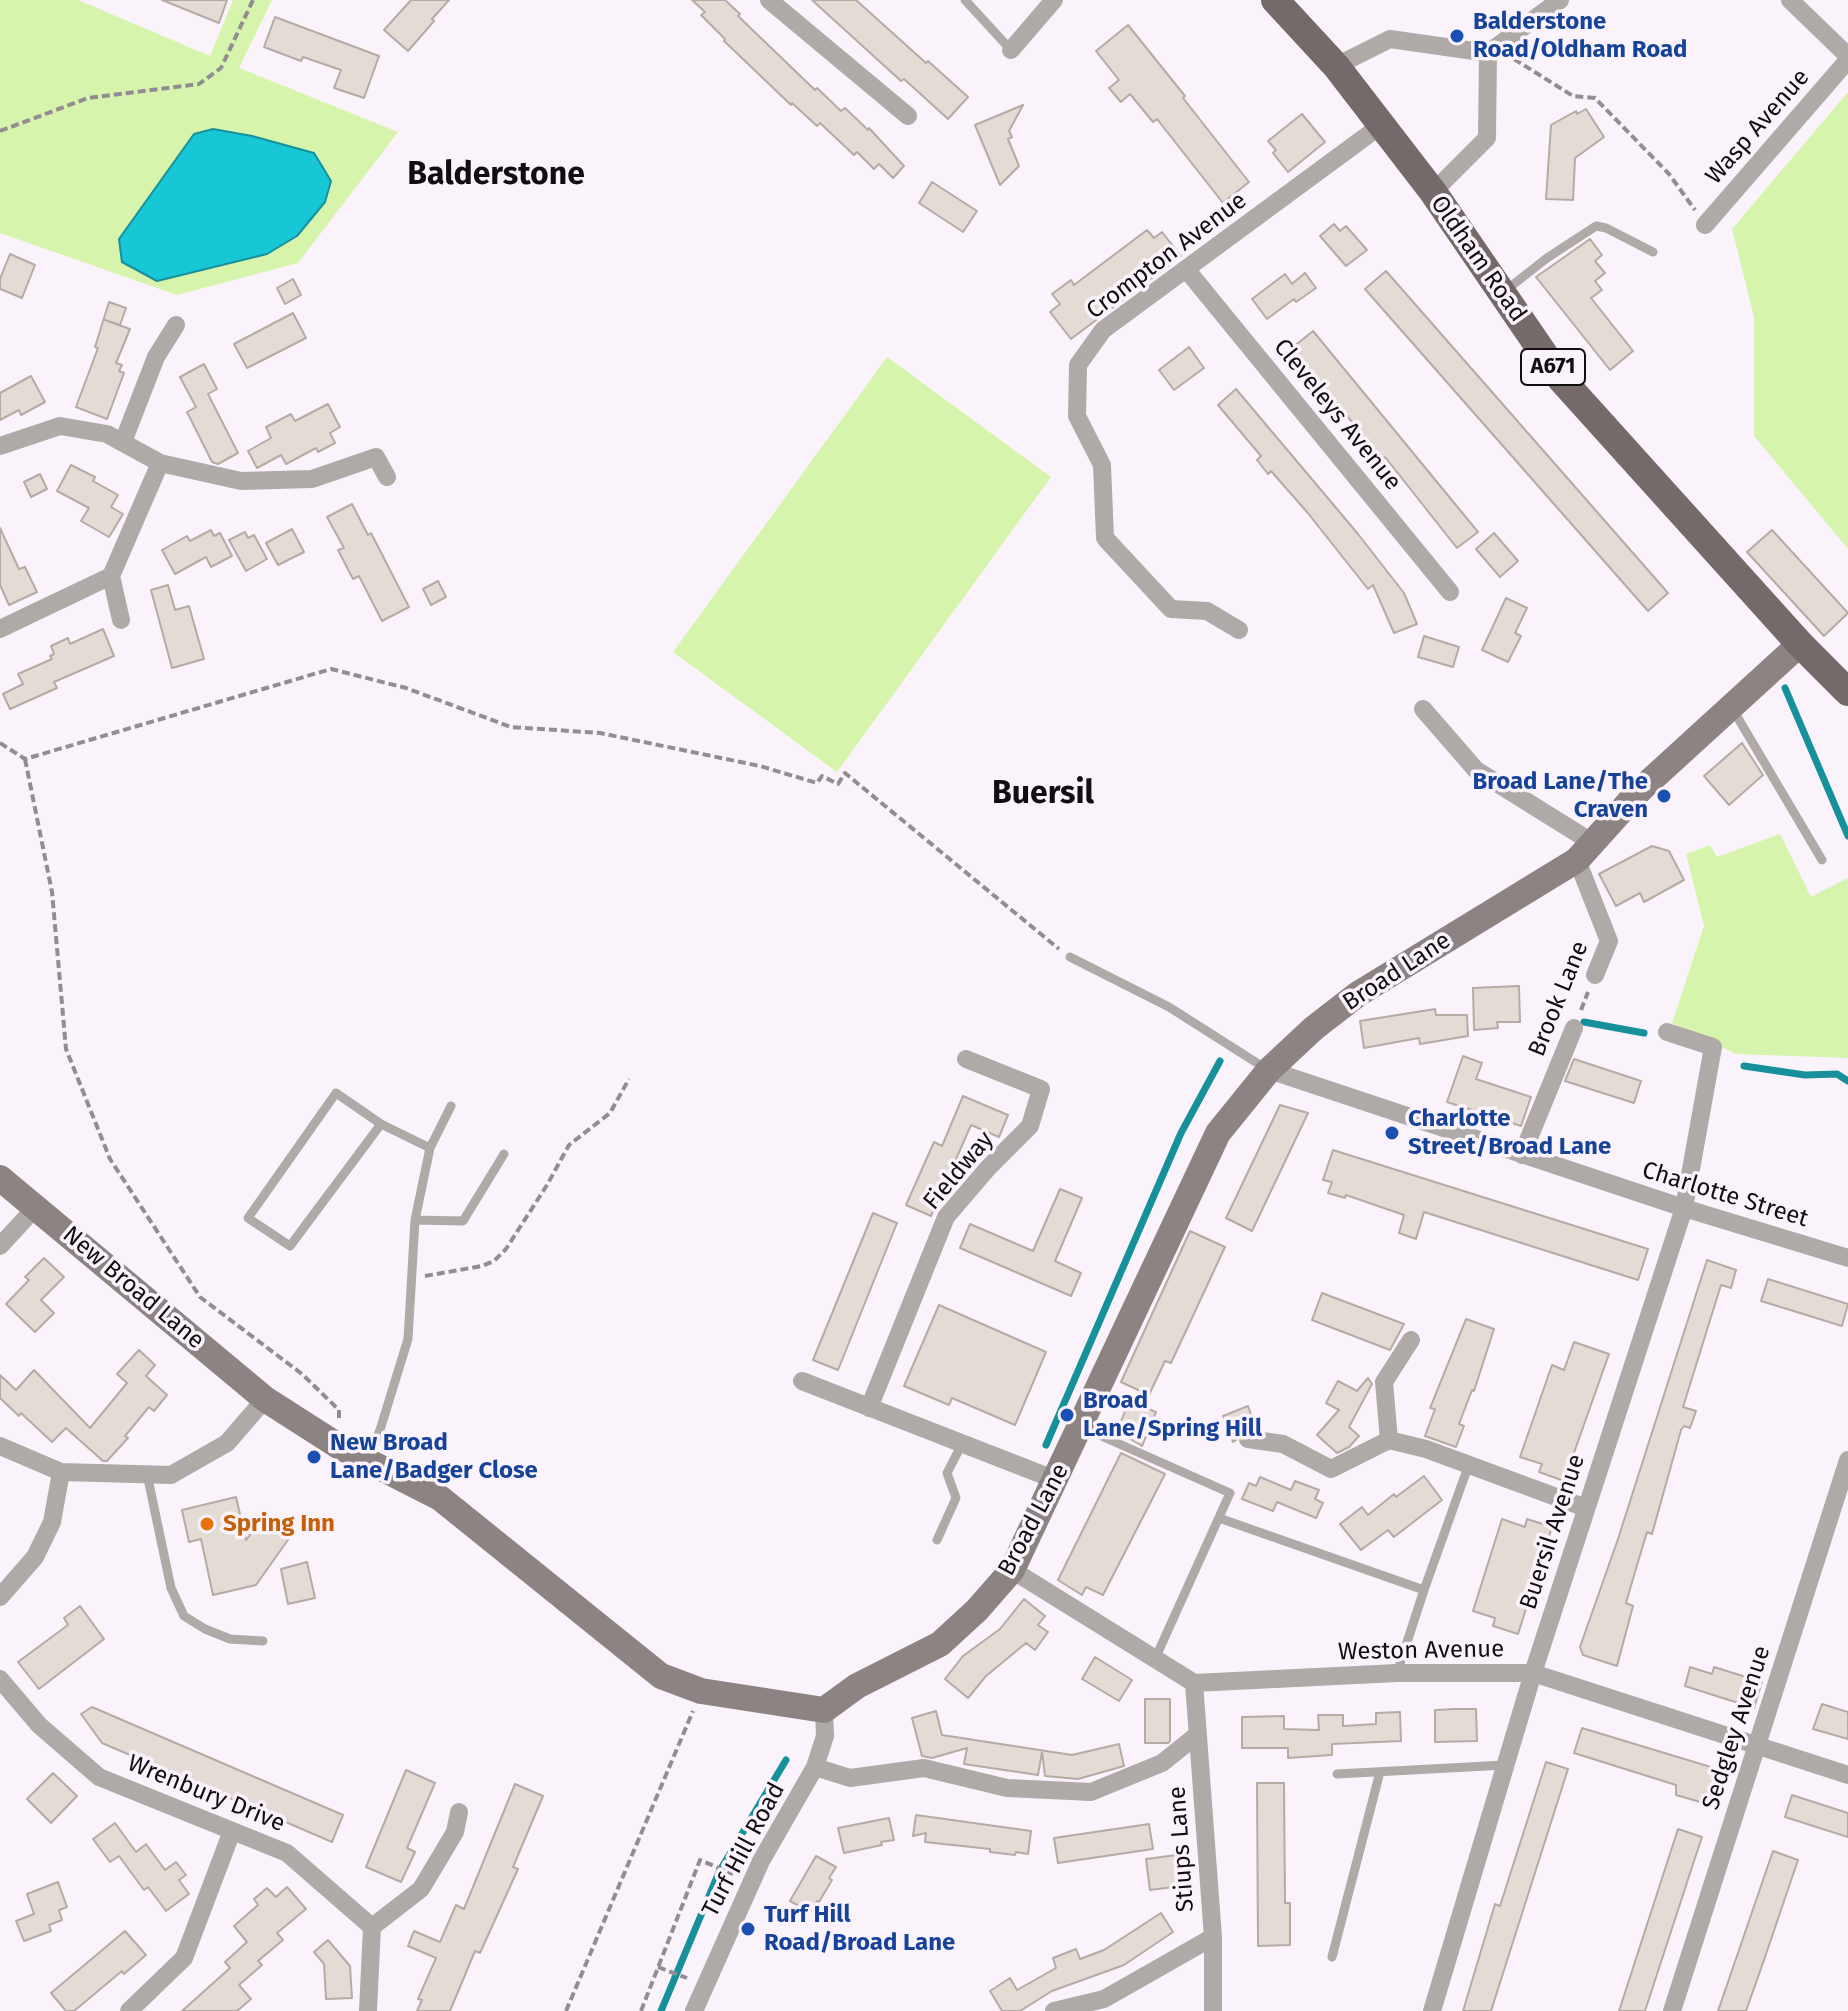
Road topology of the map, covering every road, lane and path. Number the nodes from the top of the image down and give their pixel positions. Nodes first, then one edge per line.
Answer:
1 (253, 0) edge
2 (769, 0) edge
3 (965, 0) edge
4 (1054, 0) edge
5 (1275, 0) edge
6 (1560, 0) edge
7 (1790, 0) edge
8 (1011, 50) joint
9 (1492, 51) junction
10 (1848, 58) edge
11 (1336, 66) junction
12 (908, 116) dead end
13 (1380, 126) junction
14 (0, 131) edge
15 (1433, 192) junction
16 (1705, 225) joint
17 (1653, 252) dead end
18 (1186, 269) junction
19 (1502, 293) junction
20 (176, 325) dead end
21 (123, 442) junction
22 (0, 446) edge
23 (160, 463) junction
24 (387, 477) dead end
25 (111, 576) junction
26 (1450, 592) dead end
27 (121, 620) dead end
28 (0, 629) edge
29 (1239, 630) dead end
30 (1800, 644) junction
31 (1848, 692) edge
32 (1730, 706) junction
33 (1423, 709) dead end
34 (0, 743) edge
35 (25, 759) junction
36 (1585, 852) junction
37 (1822, 860) dead end
38 (1070, 957) joint
39 (1595, 975) joint
40 (1574, 1028) joint
41 (1667, 1032) dead end
42 (966, 1059) dead end
43 (1269, 1070) junction
44 (629, 1079) dead end
45 (451, 1106) dead end
46 (381, 1124) junction
47 (430, 1148) junction
48 (504, 1154) dead end
49 (1522, 1155) junction
50 (0, 1178) edge
51 (36, 1207) junction
52 (1684, 1208) junction
53 (415, 1220) junction
54 (0, 1246) edge
55 (1848, 1258) edge
56 (411, 1280) junction
57 (1411, 1340) dead end
58 (802, 1381) dead end
59 (265, 1399) junction
60 (869, 1408) junction
61 (1081, 1427) junction
62 (1248, 1439) dead end
63 (1389, 1440) junction
64 (962, 1444) junction
65 (0, 1446) edge
66 (340, 1447) junction
67 (367, 1460) junction
68 (1848, 1460) edge
69 (1469, 1464) junction
70 (61, 1472) junction
71 (147, 1474) junction
72 (1056, 1480) junction
73 (1586, 1508) junction
74 (1219, 1518) junction
75 (937, 1540) dead end
76 (1012, 1570) junction
77 (1424, 1590) junction
78 (0, 1597) edge
79 (263, 1641) dead end
80 (1155, 1659) junction
81 (1397, 1673) junction
82 (1533, 1673) junction
83 (0, 1679) edge
84 (1194, 1683) junction
85 (701, 1691) junction
86 (824, 1710) junction
87 (1197, 1735) junction
88 (1757, 1745) junction
89 (1505, 1765) junction
90 (815, 1767) junction
91 (1380, 1772) junction
92 (1337, 1774) dead end
93 (1848, 1775) edge
94 (459, 1812) dead end
95 (232, 1831) junction
96 (729, 1871) dead end
97 (372, 1927) junction
98 (1213, 1937) junction
99 (1332, 1957) dead end
100 (658, 1967) junction
101 (684, 1976) dead end
102 (1105, 2005) edge
103 (129, 2011) edge
104 (368, 2011) edge
105 (566, 2011) edge
106 (641, 2011) edge
107 (694, 2011) edge
108 (1054, 2011) edge
109 (1213, 2011) edge
110 (1432, 2011) edge
111 (1672, 2011) edge

1 - 14 path
2 - 12 street
3 - 8 lane
4 - 8 street
5 - 11 main road, Oldham Road / A671
6 - 9 street
7 - 10 street
9 - 11 street
9 - 15 street
9 - 16 path
10 - 16 street, Wasp Avenue
11 - 13 main road, Oldham Road / A671
13 - 15 main road, Oldham Road / A671
13 - 18 street, Crompton Avenue
15 - 19 main road, Oldham Road / A671
17 - 19 lane
18 - 26 street, Cleveleys Avenue
18 - 29 street, Crompton Avenue
19 - 30 main road, Oldham Road / A671
20 - 21 street
21 - 22 street
21 - 23 street
23 - 24 street
23 - 25 street
25 - 27 street
25 - 28 street
30 - 31 main road, Oldham Road / A671
30 - 32 main road, Broad Lane
32 - 36 main road, Broad Lane
32 - 37 lane
33 - 36 street
34 - 35 path
35 - 38 path
35 - 66 path
36 - 39 street, Brook Lane
36 - 43 main road, Broad Lane
38 - 43 lane
39 - 40 path, Brook Lane
40 - 49 street, Brook Lane
41 - 52 street, Buersil Avenue
42 - 60 street, Fieldway
43 - 49 street, Charlotte Street
43 - 61 main road, Broad Lane
44 - 56 path
45 - 47 lane
46 - 46 lane
46 - 47 lane
47 - 53 lane
48 - 53 lane
49 - 52 street, Charlotte Street
50 - 51 main road, New Broad Lane
51 - 54 street
51 - 59 main road, New Broad Lane
52 - 55 street, Charlotte Street
52 - 73 street, Buersil Avenue
53 - 56 lane
56 - 67 lane
57 - 63 street
58 - 60 street
59 - 66 main road
59 - 71 street
60 - 64 street
61 - 72 main road, Broad Lane
61 - 74 lane
62 - 63 street
63 - 69 street
64 - 72 street
64 - 75 lane
65 - 70 street
66 - 67 main road
67 - 85 main road
68 - 88 street, Sedgley Avenue
69 - 73 street
69 - 77 lane
70 - 71 street
70 - 78 street
71 - 79 lane
72 - 76 main road, Broad Lane
73 - 82 street, Buersil Avenue
74 - 77 lane
74 - 80 lane
76 - 80 street
76 - 86 main road, Broad Lane
77 - 81 lane
80 - 84 street
81 - 82 street, Weston Avenue
81 - 84 street, Weston Avenue
82 - 88 street, Weston Avenue
82 - 89 street, Buersil Avenue
83 - 95 street, Wrenbury Drive
84 - 87 street, Stiups Lane
85 - 86 main road
85 - 105 path
86 - 90 street, Turf Hill Road
87 - 90 street
87 - 98 street, Stiups Lane
88 - 93 street, Weston Avenue
88 - 111 street, Sedgley Avenue
89 - 91 lane
89 - 110 street, Buersil Avenue
90 - 107 street, Turf Hill Road
91 - 92 lane
91 - 99 lane
94 - 97 street
95 - 97 street, Wrenbury Drive
95 - 103 street
96 - 100 path
97 - 104 street
98 - 102 street
98 - 109 street, Stiups Lane
100 - 101 path
100 - 106 path
102 - 108 street

